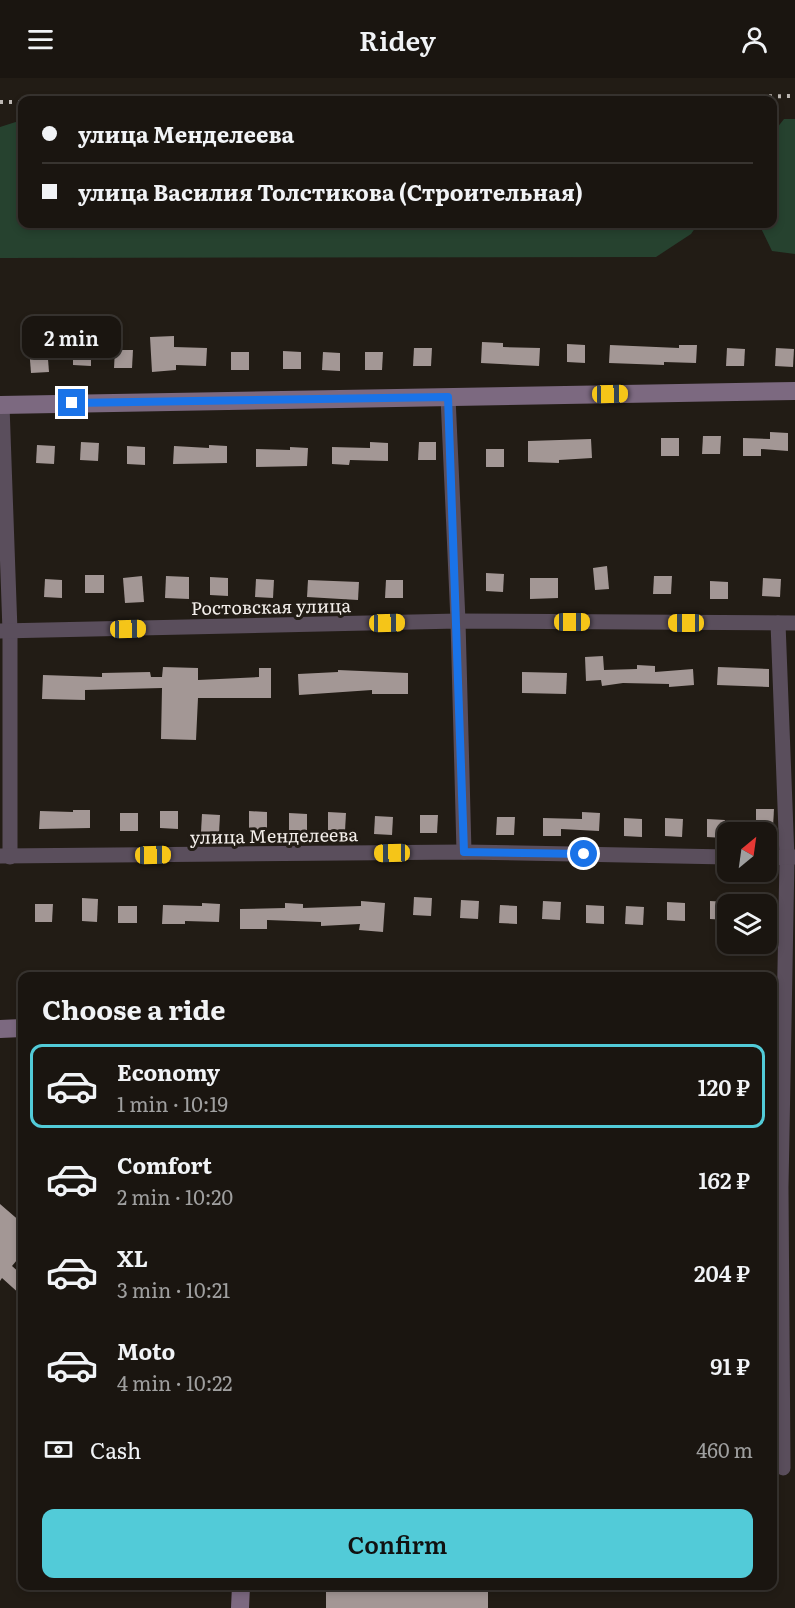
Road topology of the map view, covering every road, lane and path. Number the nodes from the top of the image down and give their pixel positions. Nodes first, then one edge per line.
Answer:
1 (795, 391) edge
2 (448, 397) junction
3 (1, 405) edge
4 (458, 621) junction
5 (778, 623) junction
6 (795, 624) edge
7 (5, 631) edge
8 (464, 852) junction
9 (5, 856) edge
10 (717, 857) edge
11 (791, 858) edge
12 (18, 1028) edge
13 (0, 1029) edge
14 (784, 1041) edge
15 (783, 1187) edge
16 (783, 1322) edge
17 (784, 1468) edge
18 (241, 1590) edge
19 (240, 1608) edge

1 - 2 main road
2 - 3 main road
2 - 4 street
3 - 7 street
4 - 5 street, Ростовская улица
4 - 7 street, Ростовская улица
4 - 8 street
5 - 6 street, Ростовская улица
5 - 11 street
7 - 9 street
8 - 9 street, улица Менделеева
8 - 10 street, улица Менделеева
11 - 14 street
12 - 13 main road
14 - 15 street
15 - 16 street
16 - 17 street
18 - 19 main road

